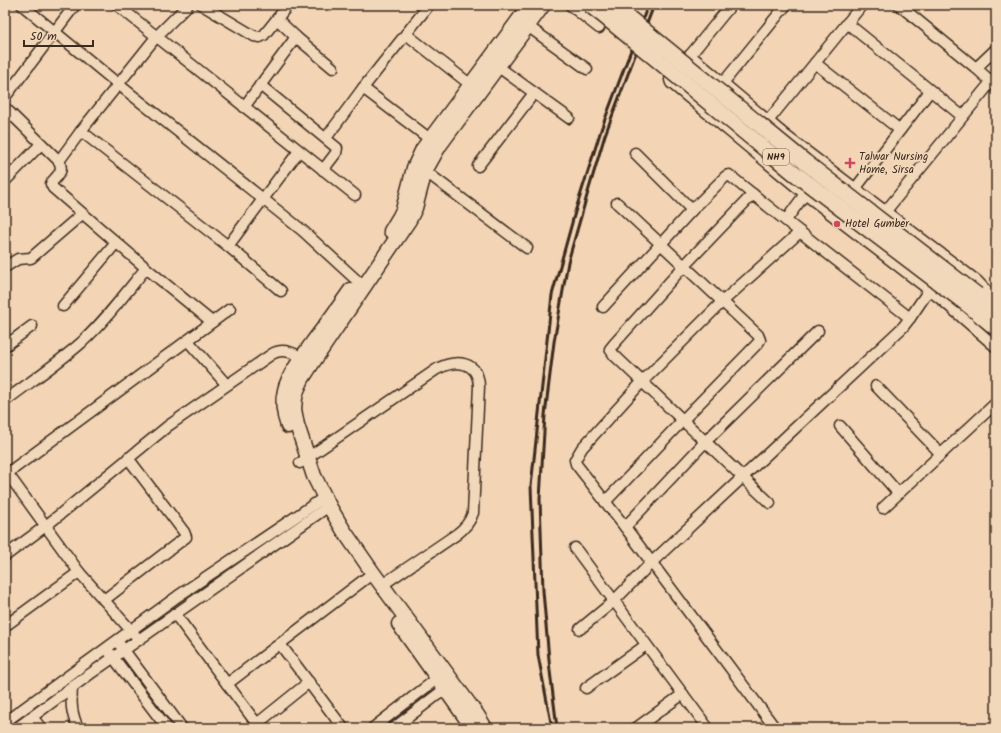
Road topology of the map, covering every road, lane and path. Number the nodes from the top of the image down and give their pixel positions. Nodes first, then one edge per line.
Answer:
1 (22, 5) edge
2 (75, 5) edge
3 (117, 5) edge
4 (188, 5) edge
5 (202, 5) edge
6 (288, 5) edge
7 (429, 5) edge
8 (530, 5) edge
9 (543, 5) edge
10 (570, 5) edge
11 (590, 5) edge
12 (613, 5) edge
13 (730, 5) edge
14 (786, 5) edge
15 (862, 5) edge
16 (899, 5) edge
17 (276, 19) junction
18 (524, 22) junction
19 (847, 23) junction
20 (599, 28) dead end
21 (55, 31) junction
22 (406, 34) junction
23 (156, 37) junction
24 (296, 37) junction
25 (996, 50) edge
26 (690, 55) junction
27 (493, 63) junction
28 (815, 63) junction
29 (333, 68) dead end
30 (976, 68) junction
31 (587, 69) dead end
32 (723, 83) junction
33 (118, 84) junction
34 (993, 84) edge
35 (260, 85) junction
36 (363, 88) junction
37 (475, 88) junction
38 (930, 90) junction
39 (534, 92) junction
40 (5, 97) edge
41 (244, 106) junction
42 (5, 108) edge
43 (962, 116) junction
44 (569, 118) dead end
45 (768, 121) junction
46 (900, 130) junction
47 (81, 131) junction
48 (326, 138) junction
49 (434, 142) junction
50 (41, 144) junction
51 (299, 151) junction
52 (635, 153) dead end
53 (59, 161) junction
54 (478, 166) dead end
55 (323, 170) junction
56 (425, 171) junction
57 (5, 181) edge
58 (855, 189) junction
59 (753, 194) junction
60 (805, 194) junction
61 (355, 195) dead end
62 (263, 198) junction
63 (617, 204) dead end
64 (692, 210) junction
65 (885, 212) junction
66 (82, 214) junction
67 (786, 220) junction
68 (800, 232) junction
69 (116, 242) junction
70 (661, 245) junction
71 (228, 246) junction
72 (527, 248) dead end
73 (684, 266) junction
74 (5, 267) edge
75 (146, 268) junction
76 (361, 284) junction
77 (929, 290) junction
78 (281, 291) dead end
79 (972, 299) junction
80 (722, 302) junction
81 (62, 306) dead end
82 (995, 306) edge
83 (603, 307) dead end
84 (230, 309) dead end
85 (910, 318) junction
86 (212, 322) junction
87 (32, 326) dead end
88 (996, 328) edge
89 (818, 331) dead end
90 (188, 341) junction
91 (5, 346) edge
92 (996, 347) edge
93 (308, 360) junction
94 (642, 382) junction
95 (226, 384) junction
96 (876, 386) dead end
97 (5, 401) edge
98 (996, 403) edge
99 (683, 420) junction
100 (840, 426) dead end
101 (705, 442) junction
102 (941, 454) junction
103 (128, 458) junction
104 (304, 461) junction
105 (6, 473) edge
106 (743, 478) junction
107 (898, 493) junction
108 (605, 502) junction
109 (770, 503) dead end
110 (323, 504) junction
111 (883, 508) dead end
112 (47, 526) junction
113 (625, 527) junction
114 (575, 548) dead end
115 (5, 556) edge
116 (651, 563) junction
117 (79, 572) junction
118 (369, 576) junction
119 (382, 585) junction
120 (104, 600) junction
121 (614, 601) junction
122 (175, 614) junction
123 (7, 621) edge
124 (580, 629) dead end
125 (130, 630) junction
126 (117, 640) junction
127 (139, 640) junction
128 (280, 644) junction
129 (646, 645) junction
130 (107, 648) junction
131 (124, 650) junction
132 (114, 657) junction
133 (446, 680) junction
134 (309, 682) junction
135 (227, 684) junction
136 (72, 687) junction
137 (586, 688) dead end
138 (683, 694) junction
139 (32, 717) junction
140 (5, 722) edge
141 (254, 726) edge
142 (18, 728) edge
143 (41, 728) edge
144 (78, 728) edge
145 (167, 728) edge
146 (182, 728) edge
147 (343, 728) edge
148 (373, 728) edge
149 (394, 728) edge
150 (476, 728) edge
151 (636, 728) edge
152 (708, 728) edge
153 (775, 728) edge

1 - 21 street
2 - 21 street
3 - 23 street
4 - 23 street
5 - 17 street
6 - 17 street
7 - 22 street
8 - 18 street
9 - 18 street
10 - 20 street
11 - 79 main road, NH9, bridge
12 - 79 main road, NH9, bridge
13 - 26 street
14 - 32 street
15 - 19 street
16 - 30 street
17 - 24 street
18 - 27 street
18 - 31 street
19 - 28 street
19 - 38 street
21 - 33 street
21 - 40 street
22 - 36 street
22 - 37 street
23 - 33 street
23 - 41 street
24 - 29 street
24 - 35 street
25 - 30 street
26 - 32 street
26 - 60 street
27 - 37 street
27 - 39 street
28 - 45 street
28 - 46 street
30 - 34 street
32 - 45 street
33 - 47 street
33 - 62 street
34 - 43 street
35 - 41 street
35 - 48 street
36 - 48 street
36 - 49 street
37 - 49 street
38 - 43 street
38 - 46 street
39 - 44 street
39 - 54 street
41 - 51 street
42 - 50 street
43 - 65 street
45 - 58 street
46 - 58 street
47 - 53 street
47 - 71 street
48 - 55 street
49 - 56 street
49 - 76 street
50 - 53 street
50 - 57 street
51 - 55 street
51 - 62 street
52 - 64 street
53 - 66 street
55 - 61 street
56 - 72 street
56 - 76 street
58 - 65 street
59 - 64 street
59 - 67 street
59 - 73 street
60 - 67 street
60 - 77 street
62 - 71 street
62 - 76 street
63 - 70 street
64 - 70 street
65 - 82 street
66 - 69 street
66 - 74 street
67 - 68 street
68 - 80 street
68 - 85 street
69 - 75 street
69 - 81 street
70 - 73 street
70 - 83 street
71 - 78 street
73 - 80 street
73 - 94 street
75 - 86 street
75 - 97 street
76 - 93 street
77 - 85 street
77 - 92 street
79 - 82 main road, NH9
79 - 88 main road, NH9
80 - 94 street
80 - 99 street
84 - 86 street
85 - 106 street
86 - 90 street
87 - 91 street
89 - 101 street
90 - 95 street
90 - 105 street
93 - 95 street
93 - 104 street
94 - 99 street
94 - 108 street
95 - 103 street
96 - 102 street
98 - 102 street
99 - 101 street
99 - 108 street
100 - 107 street
101 - 106 street
101 - 113 street
102 - 107 street
103 - 112 street
103 - 120 street
104 - 110 street
104 - 119 street
105 - 112 street
106 - 109 street
106 - 116 street
107 - 111 street
108 - 113 street
110 - 118 street
110 - 122 street
110 - 125 street
112 - 115 street
112 - 117 street
113 - 116 street
114 - 121 street
116 - 121 street
116 - 153 street
117 - 120 street
117 - 123 street
118 - 119 street
118 - 128 street
118 - 133 street
119 - 133 street
120 - 125 street
121 - 124 street
121 - 129 street
122 - 127 street
122 - 135 street
125 - 126 street
125 - 127 street
126 - 130 street
126 - 131 street
127 - 131 street
128 - 134 street
128 - 135 street
129 - 137 street
129 - 138 street
130 - 132 street
130 - 140 street
131 - 132 street
131 - 146 street
132 - 136 street
132 - 145 street
133 - 148 street
133 - 149 street
133 - 150 street
134 - 141 street
134 - 147 street
135 - 141 street
136 - 139 street
136 - 144 street
138 - 151 street
138 - 152 street
139 - 142 street
139 - 143 street

